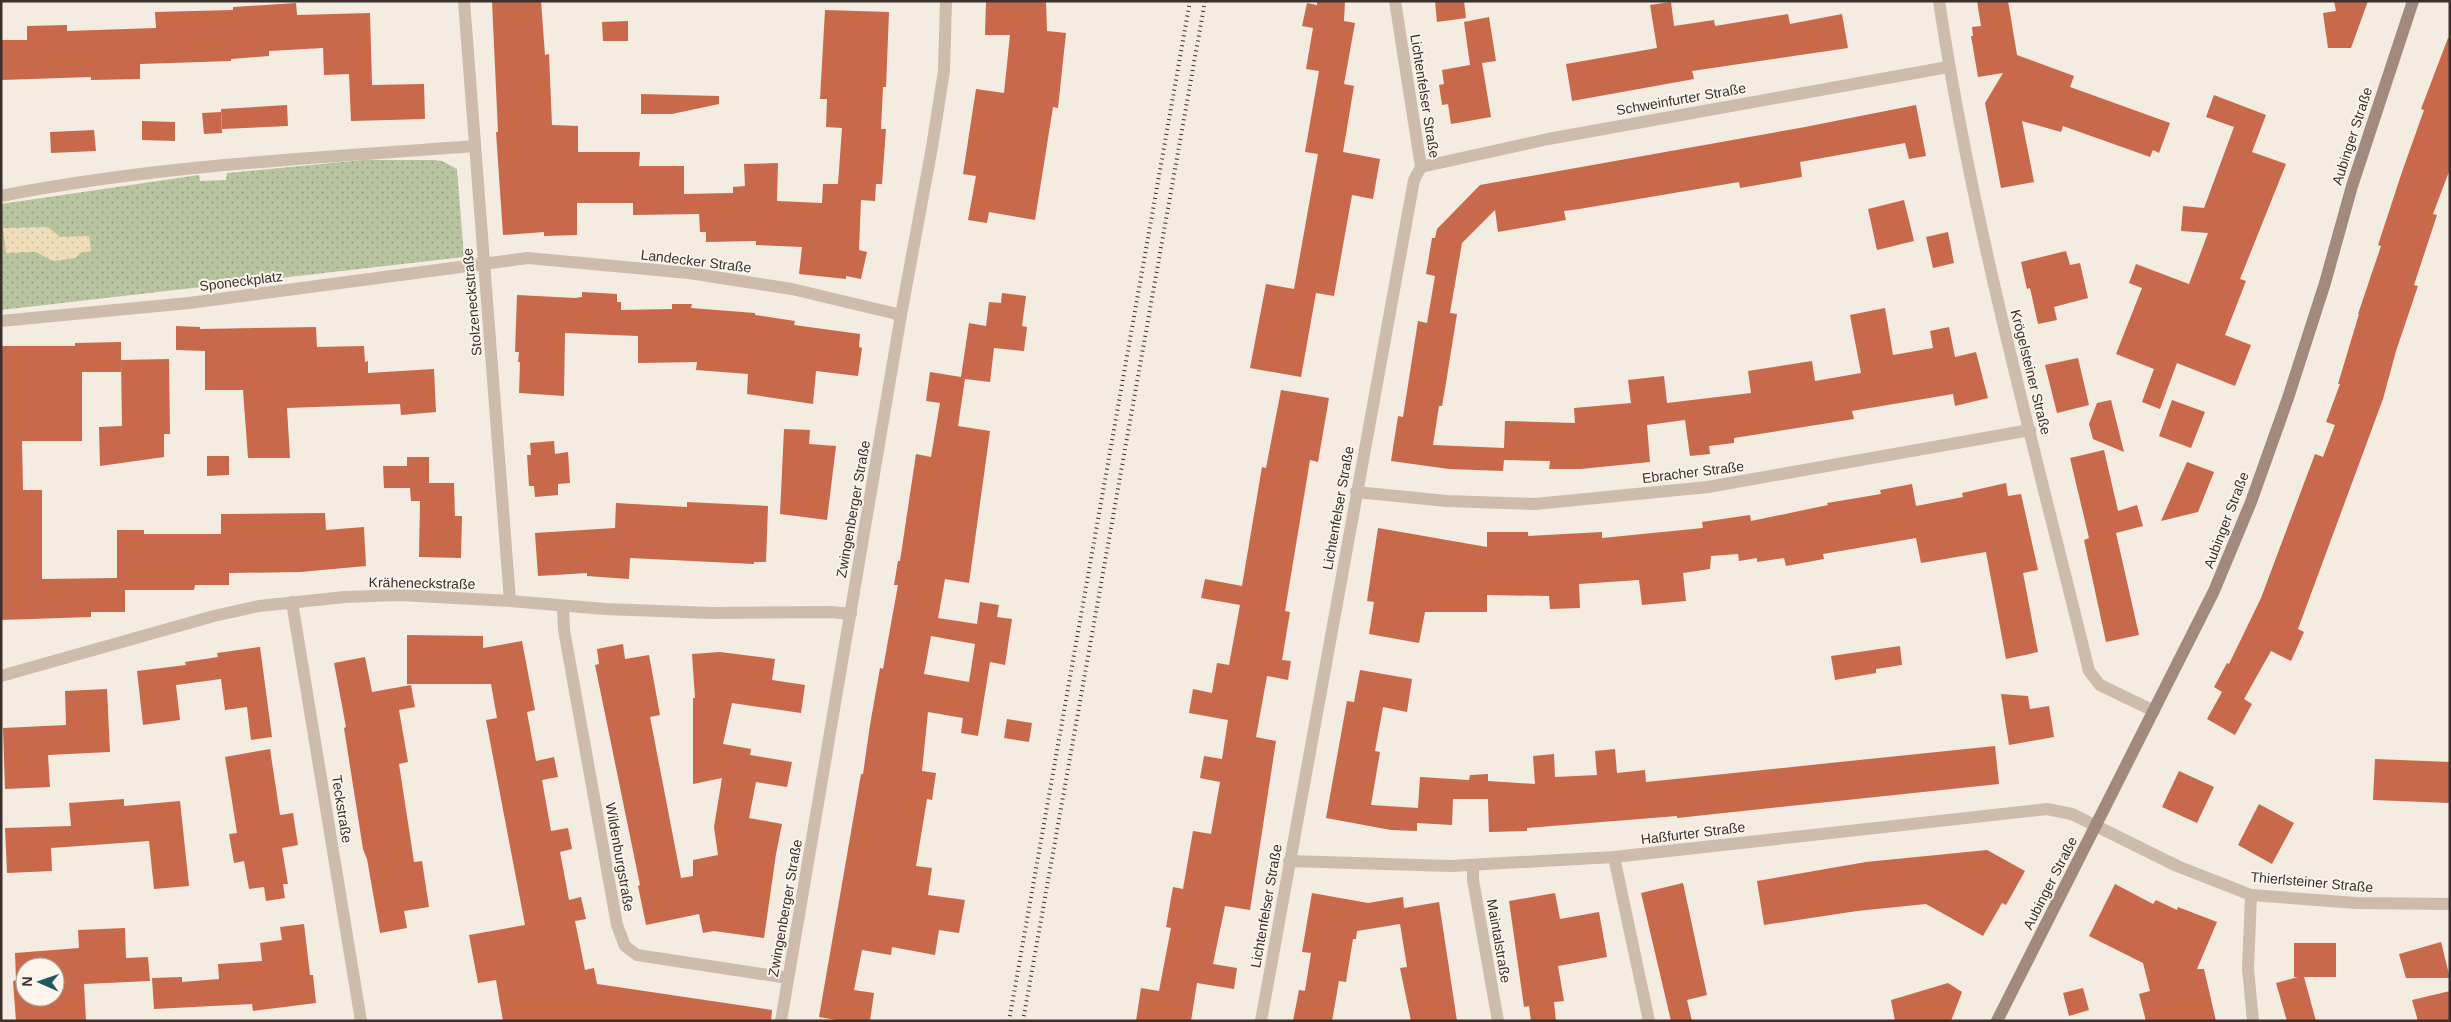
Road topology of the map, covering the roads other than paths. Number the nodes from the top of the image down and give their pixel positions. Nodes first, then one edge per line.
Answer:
1 (464, 1) edge
2 (946, 1) edge
3 (1395, 1) edge
4 (1939, 1) edge
5 (2413, 1) edge
6 (1948, 67) junction
7 (475, 146) junction
8 (1421, 167) junction
9 (1, 196) edge
10 (484, 265) junction
11 (901, 315) junction
12 (1, 321) edge
13 (2030, 430) junction
14 (1356, 492) junction
15 (510, 601) junction
16 (292, 602) junction
17 (563, 607) junction
18 (851, 614) junction
19 (1, 676) edge
20 (2154, 711) junction
21 (2096, 825) junction
22 (1614, 857) junction
23 (1289, 861) junction
24 (1472, 866) junction
25 (2251, 895) junction
26 (2450, 904) edge
27 (788, 978) junction
28 (361, 1021) edge
29 (780, 1021) edge
30 (1260, 1021) edge
31 (1498, 1021) edge
32 (1649, 1021) edge
33 (1998, 1021) edge
34 (2253, 1021) edge

1 - 7 street, Stolzeneckstraße
2 - 11 street, Zwingenberger Straße
3 - 8 street, Lichtenfelser Straße
4 - 6 street, Krögelsteiner Straße
5 - 20 main road, Aubinger Straße
6 - 8 street, Schweinfurter Straße
6 - 13 street, Krögelsteiner Straße
7 - 9 street
7 - 10 street, Stolzeneckstraße
8 - 14 street, Lichtenfelser Straße
10 - 11 street, Landecker Straße
10 - 12 street, Sponeckplatz
10 - 15 street, Stolzeneckstraße
11 - 18 street, Zwingenberger Straße
13 - 14 street, Ebracher Straße
13 - 20 street, Krögelsteiner Straße
14 - 23 street, Lichtenfelser Straße
15 - 16 street, Kräheneckstraße
15 - 17 street, Kräheneckstraße
16 - 19 street, Kräheneckstraße
16 - 28 street, Teckstraße
17 - 18 street, Kräheneckstraße
17 - 27 street, Wildenburgstraße
18 - 27 street, Zwingenberger Straße
20 - 21 main road, Aubinger Straße
21 - 22 street, Haßfurter Straße
21 - 25 street, Thierlsteiner Straße
21 - 33 main road, Aubinger Straße
22 - 24 street, Haßfurter Straße
22 - 32 street
23 - 24 street, Haßfurter Straße
23 - 30 street, Lichtenfelser Straße
24 - 31 street, Maintalstraße
25 - 26 street, Thierlsteiner Straße
25 - 34 street
27 - 29 street, Zwingenberger Straße

